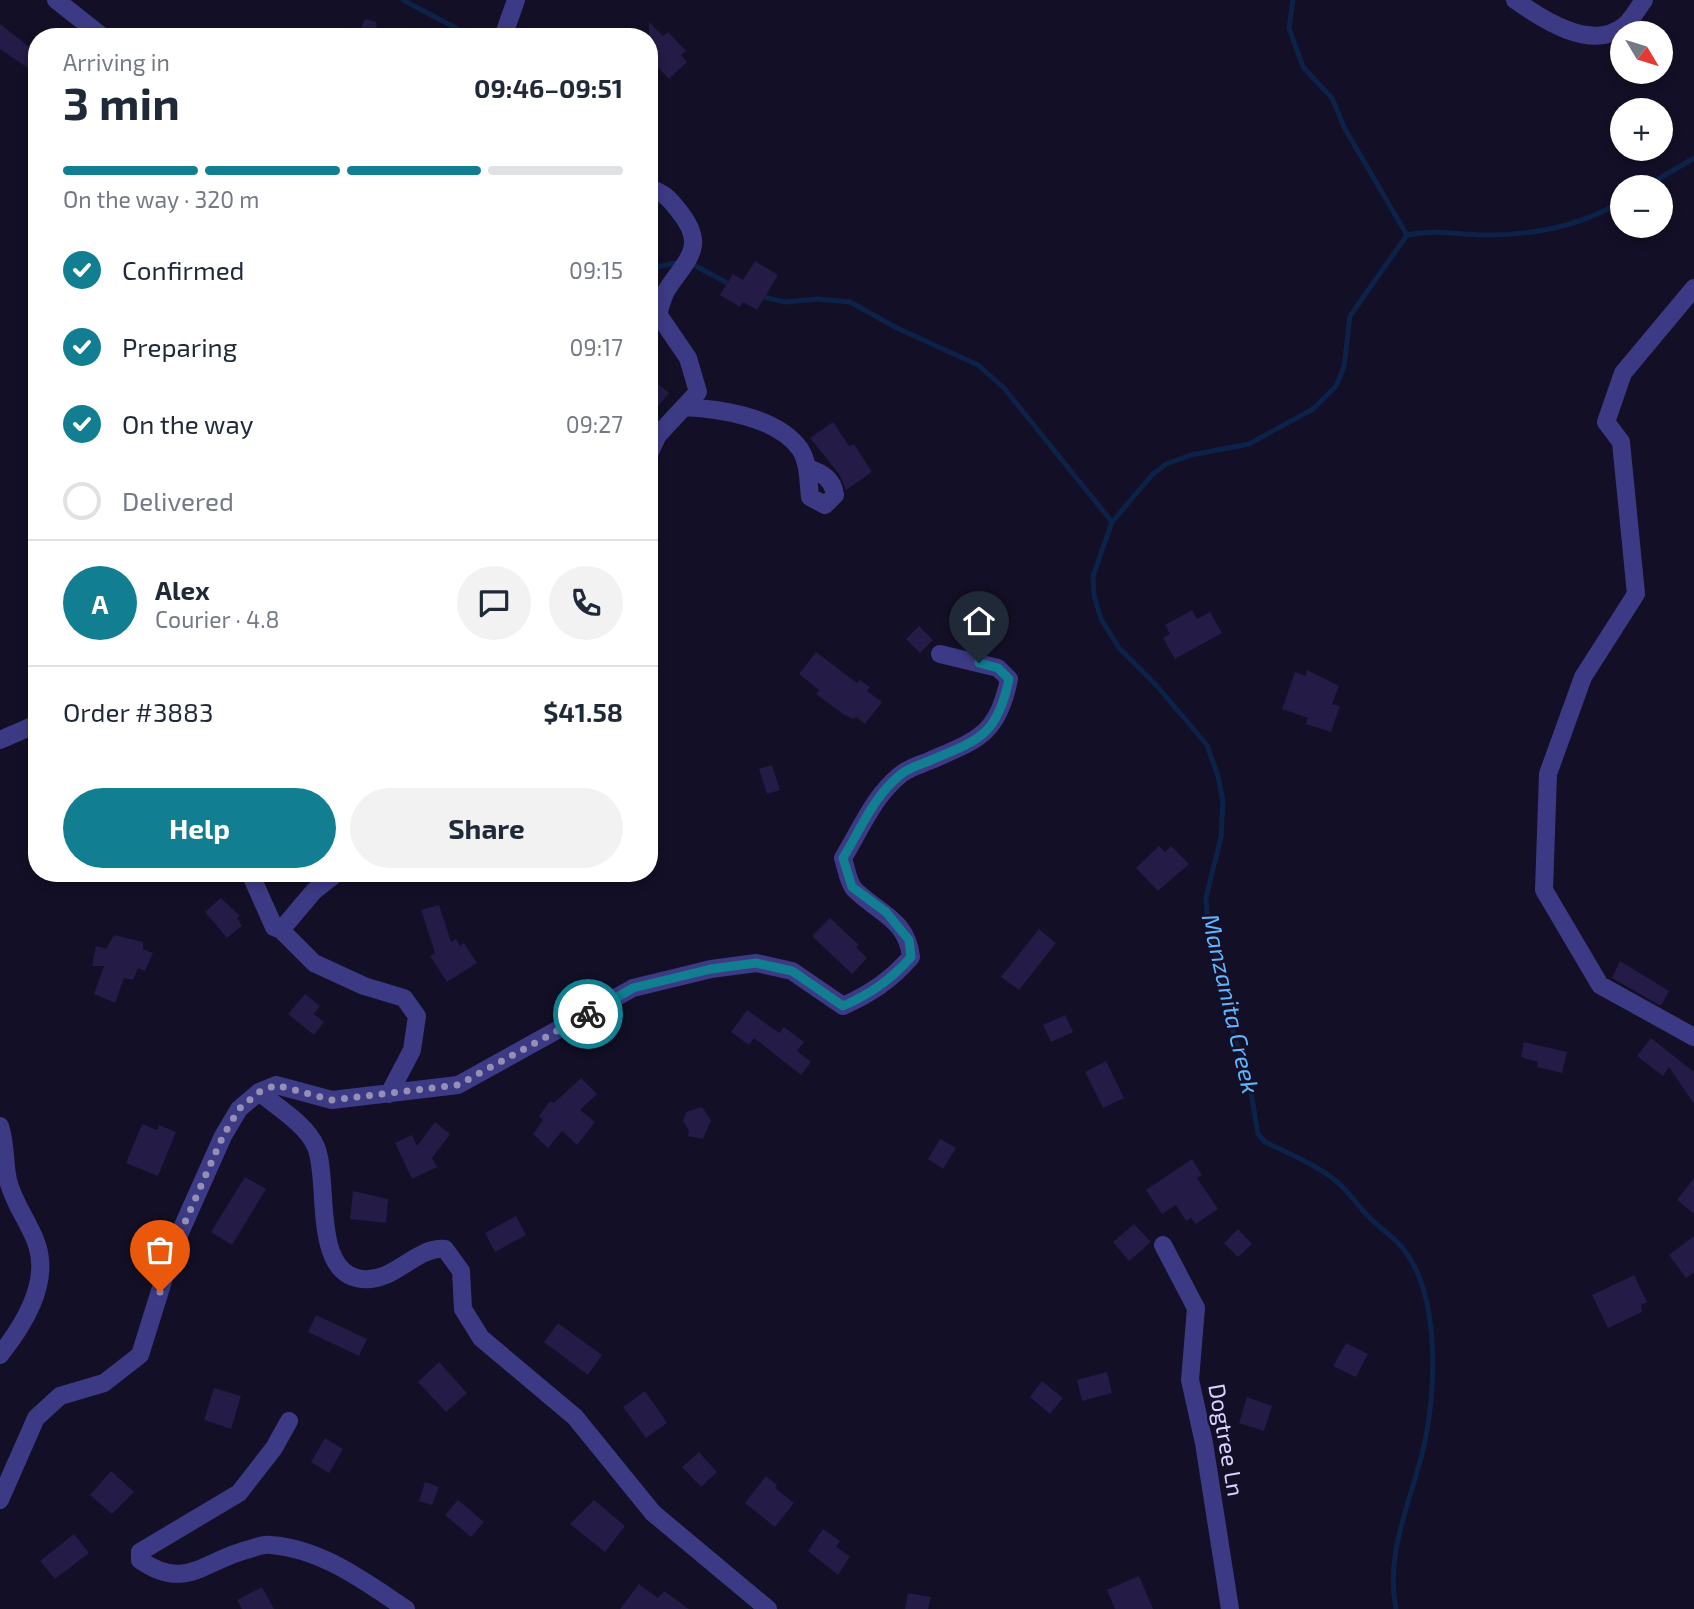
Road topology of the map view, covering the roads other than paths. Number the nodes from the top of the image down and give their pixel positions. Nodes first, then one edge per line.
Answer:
1 (56, 0) edge
2 (516, 0) edge
3 (1515, 0) edge
4 (1644, 0) edge
5 (92, 28) edge
6 (506, 28) edge
7 (658, 191) edge
8 (1694, 288) edge
9 (658, 314) edge
10 (658, 314) edge
11 (684, 407) junction
12 (658, 435) edge
13 (808, 468) dead end
14 (940, 654) dead end
15 (28, 728) edge
16 (0, 740) edge
17 (254, 882) edge
18 (326, 882) edge
19 (278, 929) junction
20 (1694, 1037) edge
21 (259, 1092) junction
22 (389, 1094) junction
23 (0, 1126) edge
24 (1163, 1245) dead end
25 (0, 1355) edge
26 (289, 1421) dead end
27 (0, 1500) edge
28 (407, 1609) edge
29 (768, 1609) edge
30 (1230, 1609) edge

1 - 5 street
2 - 6 street
3 - 4 street
7 - 10 street
8 - 20 street
9 - 11 street
11 - 12 street
11 - 13 street
14 - 22 street
15 - 16 street
17 - 19 street
18 - 19 street
19 - 22 street
21 - 22 street
21 - 27 street
21 - 29 street
23 - 25 street
24 - 30 street, Dogtree Ln
26 - 28 street

